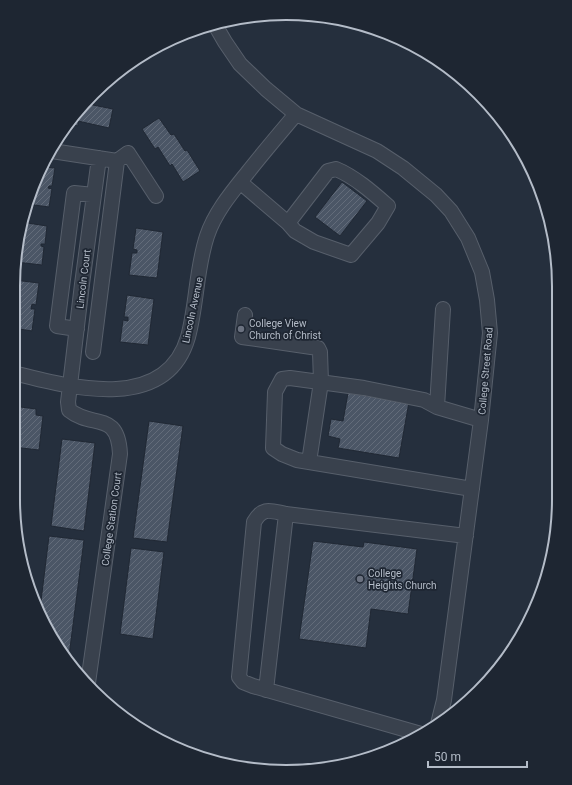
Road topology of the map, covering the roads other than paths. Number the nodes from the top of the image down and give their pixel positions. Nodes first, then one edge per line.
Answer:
1 (217, 29) edge
2 (296, 114) junction
3 (57, 151) edge
4 (98, 158) junction
5 (117, 161) junction
6 (240, 182) junction
7 (94, 195) junction
8 (156, 196) dead end
9 (288, 223) junction
10 (63, 282) junction
11 (82, 284) junction
12 (102, 285) junction
13 (443, 310) dead end
14 (245, 315) dead end
15 (77, 329) junction
16 (93, 352) dead end
17 (20, 375) edge
18 (321, 382) junction
19 (71, 386) junction
20 (437, 408) junction
21 (481, 420) junction
22 (309, 462) junction
23 (472, 489) junction
24 (286, 514) junction
25 (466, 536) junction
26 (89, 677) edge
27 (266, 690) junction
28 (440, 716) edge
29 (414, 732) edge

1 - 2 street, College Street Road
2 - 6 street, Lincoln Avenue
2 - 21 street, College Street Road
3 - 4 street
4 - 5 street
4 - 7 street, Lincoln Court
5 - 8 street
5 - 12 street
6 - 9 street
6 - 19 street, Lincoln Avenue
7 - 10 street
7 - 11 street, Lincoln Court
9 - 9 street
10 - 11 street
10 - 15 street
11 - 12 street
11 - 15 street, Lincoln Court
12 - 16 street
13 - 20 street
14 - 18 street
15 - 19 street, Lincoln Court
17 - 19 street, Lincoln Avenue
18 - 20 street
18 - 22 street
18 - 22 street
19 - 26 street, College Station Court
20 - 21 street
21 - 23 street, College Street Road
22 - 23 street
23 - 25 street, College Street Road
24 - 25 street
24 - 27 street
24 - 27 street
25 - 28 street, College Street Road
27 - 29 street

